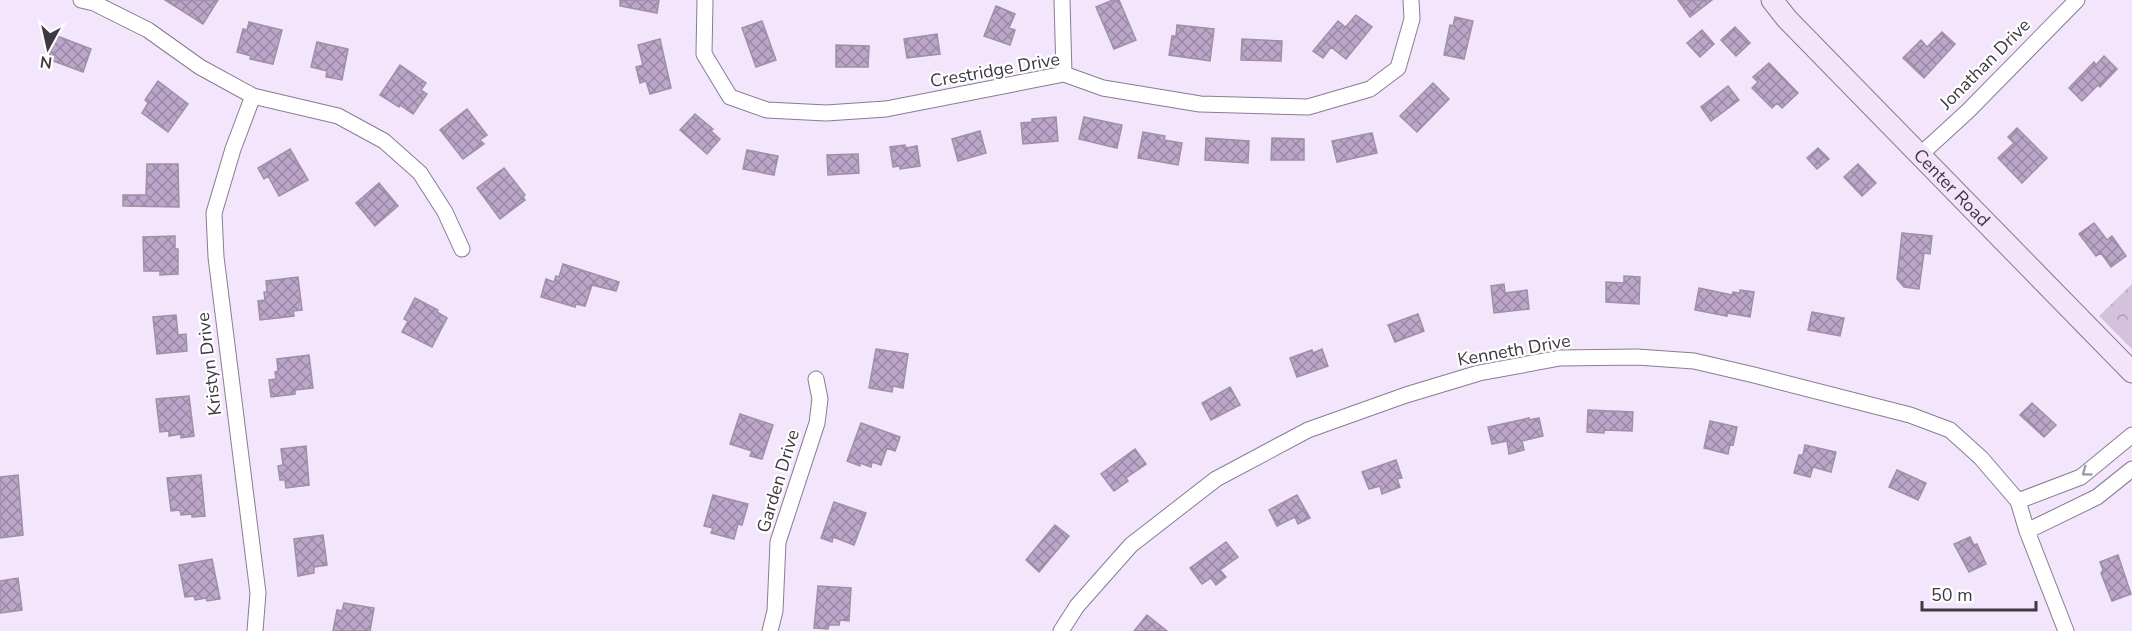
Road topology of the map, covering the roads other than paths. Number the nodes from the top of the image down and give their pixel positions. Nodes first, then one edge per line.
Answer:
1 (81, 0) edge
2 (705, 0) edge
3 (1062, 0) edge
4 (1411, 0) edge
5 (1772, 0) edge
6 (2077, 0) edge
7 (1064, 74) junction
8 (253, 96) junction
9 (1920, 154) junction
10 (462, 249) dead end
11 (2132, 372) edge
12 (816, 379) dead end
13 (2132, 435) edge
14 (2132, 469) edge
15 (2018, 501) junction
16 (2027, 531) junction
17 (255, 631) edge
18 (770, 631) edge
19 (1061, 631) edge
20 (2066, 631) edge

1 - 8 street
2 - 7 street, Crestridge Drive
3 - 7 street
4 - 7 street, Crestridge Drive
5 - 9 street, Center Road
6 - 9 street, Jonathan Drive
8 - 10 street
8 - 17 street, Kristyn Drive
9 - 11 street, Center Road
12 - 18 street, Garden Drive
13 -> 15 street
14 - 16 street
15 - 16 street
15 - 19 street, Kenneth Drive
16 - 20 street

